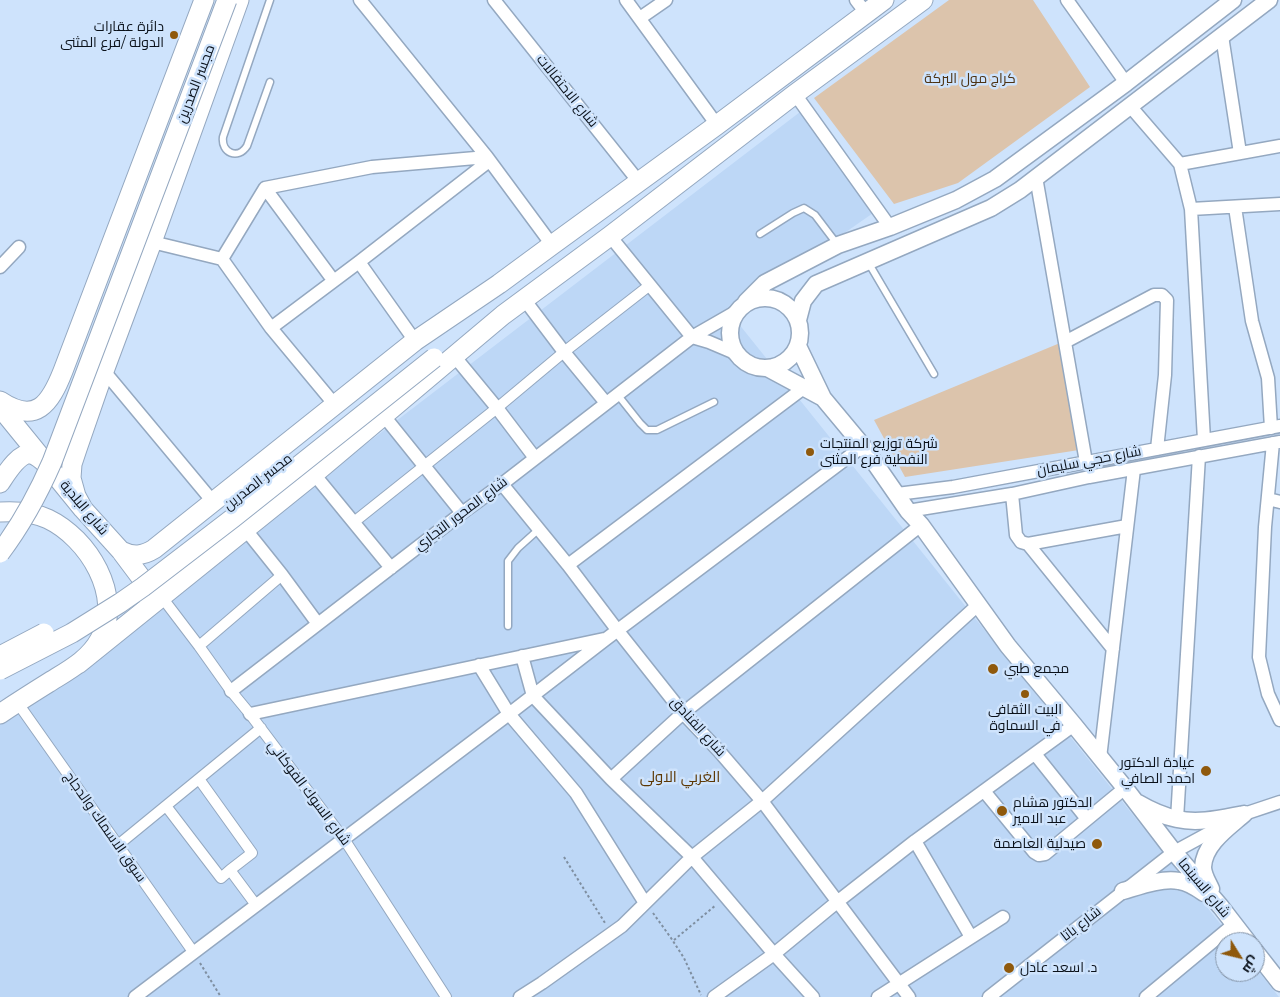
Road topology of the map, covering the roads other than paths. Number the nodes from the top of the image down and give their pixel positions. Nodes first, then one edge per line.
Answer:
1 (204, 0) edge
2 (215, 0) edge
3 (227, 0) edge
4 (239, 0) edge
5 (270, 0) edge
6 (360, 0) edge
7 (494, 0) edge
8 (626, 0) edge
9 (666, 0) edge
10 (884, 0) edge
11 (923, 0) edge
12 (1067, 0) edge
13 (1233, 0) edge
14 (1269, 0) edge
15 (861, 6) edge
16 (640, 18) junction
17 (1222, 36) junction
18 (270, 82) dead end
19 (1126, 83) junction
20 (796, 94) junction
21 (1130, 106) junction
22 (717, 125) junction
23 (1280, 146) edge
24 (1240, 153) junction
25 (488, 159) junction
26 (1180, 164) junction
27 (1036, 177) junction
28 (639, 182) junction
29 (265, 188) junction
30 (1280, 204) edge
31 (1235, 207) junction
32 (1191, 209) junction
33 (890, 227) junction
34 (760, 234) dead end
35 (610, 236) junction
36 (152, 242) junction
37 (552, 245) junction
38 (838, 245) junction
39 (19, 246) dead end
40 (222, 259) junction
41 (867, 261) junction
42 (359, 262) junction
43 (1, 263) edge
44 (333, 280) junction
45 (650, 285) junction
46 (524, 299) junction
47 (742, 306) junction
48 (503, 315) junction
49 (798, 320) junction
50 (271, 328) junction
51 (692, 337) junction
52 (1065, 342) junction
53 (798, 346) junction
54 (426, 349) junction
55 (564, 352) junction
56 (735, 353) junction
57 (455, 356) junction
58 (770, 369) junction
59 (104, 371) junction
60 (934, 374) dead end
61 (805, 387) junction
62 (617, 394) junction
63 (824, 398) junction
64 (0, 401) edge
65 (714, 402) dead end
66 (606, 403) junction
67 (0, 406) edge
68 (335, 406) junction
69 (497, 408) junction
70 (384, 416) junction
71 (1275, 427) edge
72 (1204, 440) junction
73 (1277, 442) edge
74 (863, 446) junction
75 (1156, 449) junction
76 (1199, 456) junction
77 (535, 458) junction
78 (1086, 462) junction
79 (48, 466) junction
80 (424, 466) junction
81 (1134, 468) junction
82 (314, 474) junction
83 (0, 484) edge
84 (502, 484) junction
85 (897, 494) junction
86 (1012, 494) junction
87 (1274, 500) edge
88 (214, 503) junction
89 (83, 509) junction
90 (908, 511) junction
91 (0, 512) edge
92 (462, 513) junction
93 (354, 522) junction
94 (921, 525) junction
95 (184, 526) junction
96 (1127, 526) junction
97 (246, 530) junction
98 (538, 530) junction
99 (0, 532) edge
100 (1028, 544) junction
101 (121, 551) junction
102 (0, 553) edge
103 (212, 557) junction
104 (568, 565) junction
105 (391, 568) junction
106 (282, 575) junction
107 (161, 596) junction
108 (979, 604) junction
109 (140, 613) junction
110 (318, 624) junction
111 (508, 626) dead end
112 (618, 631) junction
113 (606, 639) junction
114 (199, 646) junction
115 (1113, 650) junction
116 (0, 656) edge
117 (522, 656) junction
118 (78, 664) junction
119 (479, 666) junction
120 (0, 670) edge
121 (231, 691) junction
122 (533, 696) junction
123 (16, 702) junction
124 (683, 713) junction
125 (0, 714) edge
126 (250, 714) junction
127 (509, 714) junction
128 (1280, 720) edge
129 (1074, 726) junction
130 (261, 728) junction
131 (1035, 754) junction
132 (1100, 758) junction
133 (199, 779) junction
134 (610, 779) junction
135 (984, 791) junction
136 (1129, 794) junction
137 (762, 801) junction
138 (1280, 802) edge
139 (166, 806) junction
140 (1244, 814) junction
141 (1177, 819) junction
142 (1087, 820) junction
143 (344, 839) junction
144 (915, 841) junction
145 (118, 846) junction
146 (1174, 852) junction
147 (692, 857) junction
148 (230, 870) junction
149 (1123, 891) junction
150 (837, 902) junction
151 (645, 903) junction
152 (256, 905) junction
153 (1222, 908) junction
154 (1003, 917) dead end
155 (1234, 924) junction
156 (1240, 932) edge
157 (971, 937) junction
158 (194, 953) junction
159 (774, 954) junction
160 (1265, 964) edge
161 (1280, 983) edge
162 (899, 984) junction
163 (1155, 994) edge
164 (135, 997) edge
165 (446, 997) edge
166 (520, 997) edge
167 (714, 997) edge
168 (813, 997) edge
169 (878, 997) edge
170 (909, 997) edge
171 (989, 997) edge

1 - 64 main road
2 - 99 main road, مجسر الصدرين
3 - 102 main road, مجسر الصدرين, bridge
4 - 36 main road
5 - 18 lane
6 - 25 street
7 - 28 street, شارع الاحتفالات
8 - 16 street
9 - 16 street
10 - 15 main road, مجسر الصدرين
11 - 20 main road
12 - 19 street
13 - 19 street
14 - 17 street
15 - 22 main road, مجسر الصدرين
16 - 22 street
17 - 21 street
17 - 24 street
19 - 33 street
20 - 33 street
20 - 35 main road
21 - 26 street
21 - 27 street
22 - 28 main road, مجسر الصدرين
23 - 24 street
24 - 26 street
25 - 29 street
25 - 37 street
25 - 42 street
26 - 32 street
27 - 41 street
27 - 52 street
28 - 37 main road, مجسر الصدرين
29 - 40 street
29 - 44 street
30 - 31 street
31 - 32 street
31 - 71 street
32 - 72 street
33 - 38 street
34 - 38 lane
35 - 45 street
35 - 46 main road
36 - 40 street
36 - 59 main road
37 - 54 main road, مجسر الصدرين
38 - 47 street
39 - 43 street
40 - 50 street
41 - 49 street
41 - 60 lane
42 - 44 street
42 - 54 street
44 - 50 street
45 - 51 street
45 - 55 street
46 - 48 main road
46 - 55 street
47 - 49 street
47 - 51 street, شارع المحور التجاري
47 - 56 street
48 - 54 main road, مجسر الصدرين
48 - 57 main road
49 - 53 street
50 - 68 street
51 - 56 street
51 - 62 street, شارع المحور التجاري
52 - 75 street
52 - 78 street
53 - 58 street
53 - 63 street
54 - 68 main road
54 - 116 main road, مجسر الصدرين, bridge
54 - 120 main road, مجسر الصدرين, bridge
55 - 66 street
55 - 69 street
56 - 58 street
57 - 69 street
57 - 70 main road
58 - 61 street
59 - 88 street
59 - 89 main road
61 - 63 street
61 - 104 street
62 - 65 lane
62 - 66 street, شارع المحور التجاري
63 - 74 street, شارع السينما
66 - 77 street, شارع المحور التجاري
67 - 79 main road, شارع البلدية
68 - 88 main road
69 - 77 street
69 - 80 street
70 - 80 street
70 - 82 main road
71 - 72 street, شارع حجي سليمان
72 - 75 street, شارع حجي سليمان
73 - 76 street, شارع حجي سليمان
73 - 87 street
74 - 85 street, شارع السينما
74 - 112 street
75 - 78 street, شارع حجي سليمان
76 - 81 street, شارع حجي سليمان
76 - 141 street
77 - 84 street, شارع المحور التجاري
78 - 85 street, شارع حجي سليمان
79 - 83 main road
79 - 89 main road, شارع البلدية
80 - 92 street
80 - 93 street
81 - 86 street, شارع حجي سليمان
81 - 96 street
82 - 93 street
82 - 97 main road
84 - 92 street, شارع المحور التجاري
84 - 98 street, شارع الفنادق
85 - 90 street, شارع السينما
86 - 90 street, شارع حجي سليمان
86 - 100 street
87 - 128 street
88 - 95 main road
89 - 101 main road, شارع البلدية
90 - 94 street, شارع السينما
91 - 118 main road
92 - 105 street, شارع المحور التجاري
93 - 105 street
94 - 108 street, شارع السينما
94 - 124 street
95 - 101 main road
95 - 103 main road
96 - 100 street
96 - 115 street
97 - 103 main road
97 - 106 street
98 - 104 street, شارع الفنادق
98 - 111 lane
100 - 115 street
101 - 109 main road, شارع البلدية
103 - 107 main road
104 - 112 street, شارع الفنادق
105 - 110 street, شارع المحور التجاري
106 - 110 street
106 - 114 street
107 - 109 main road
107 - 114 street, شارع السوك الفوكاني
108 - 129 street, شارع السينما
108 - 137 street
109 - 118 main road
110 - 121 street, شارع المحور التجاري
112 - 113 street
112 - 124 street, شارع الفنادق
113 - 117 street
113 - 122 street
114 - 121 street, شارع السوك الفوكاني
115 - 132 street
117 - 119 street
117 - 122 street
118 - 123 main road
119 - 126 street
119 - 127 street
121 - 126 street, شارع السوك الفوكاني
122 - 127 street
122 - 134 street
123 - 125 main road
123 - 145 street, سوق الاسماك والدجاج
124 - 134 street
124 - 137 street, شارع الفنادق
126 - 130 street, شارع السوك الفوكاني
127 - 143 street
127 - 151 street
129 - 131 street
129 - 132 street, شارع السينما
130 - 133 street
130 - 143 street, شارع السوك الفوكاني
131 - 135 street
131 - 142 street
132 - 136 street, شارع السينما
133 - 139 street
133 - 148 street
134 - 147 street
135 - 142 street
135 - 144 street
136 - 141 street
136 - 142 street
136 - 146 street, شارع السينما
137 - 147 street
137 - 150 street, شارع الفنادق
138 - 140 street, شارع باتا
139 - 145 street
139 - 148 street
140 - 141 street
140 - 146 street, شارع باتا
140 - 153 street
143 - 152 street
143 - 165 street, شارع السوك الفوكاني
144 - 150 street
144 - 157 street
145 - 158 street, سوق الاسماك والدجاج
146 - 149 street, شارع باتا
146 - 153 street, شارع السينما
147 - 151 street
147 - 159 street
148 - 152 street
149 - 153 street
149 - 171 street, شارع باتا
150 - 159 street
150 - 162 street, شارع الفنادق
151 - 166 street
152 - 158 street
153 - 155 street, شارع السينما
154 - 157 street
155 - 156 street, شارع السينما
155 - 163 street, شارع السينما
157 - 162 street
158 - 164 street
159 - 167 street
159 - 168 street
160 - 161 street
162 - 169 street
162 - 170 street, شارع الفنادق

